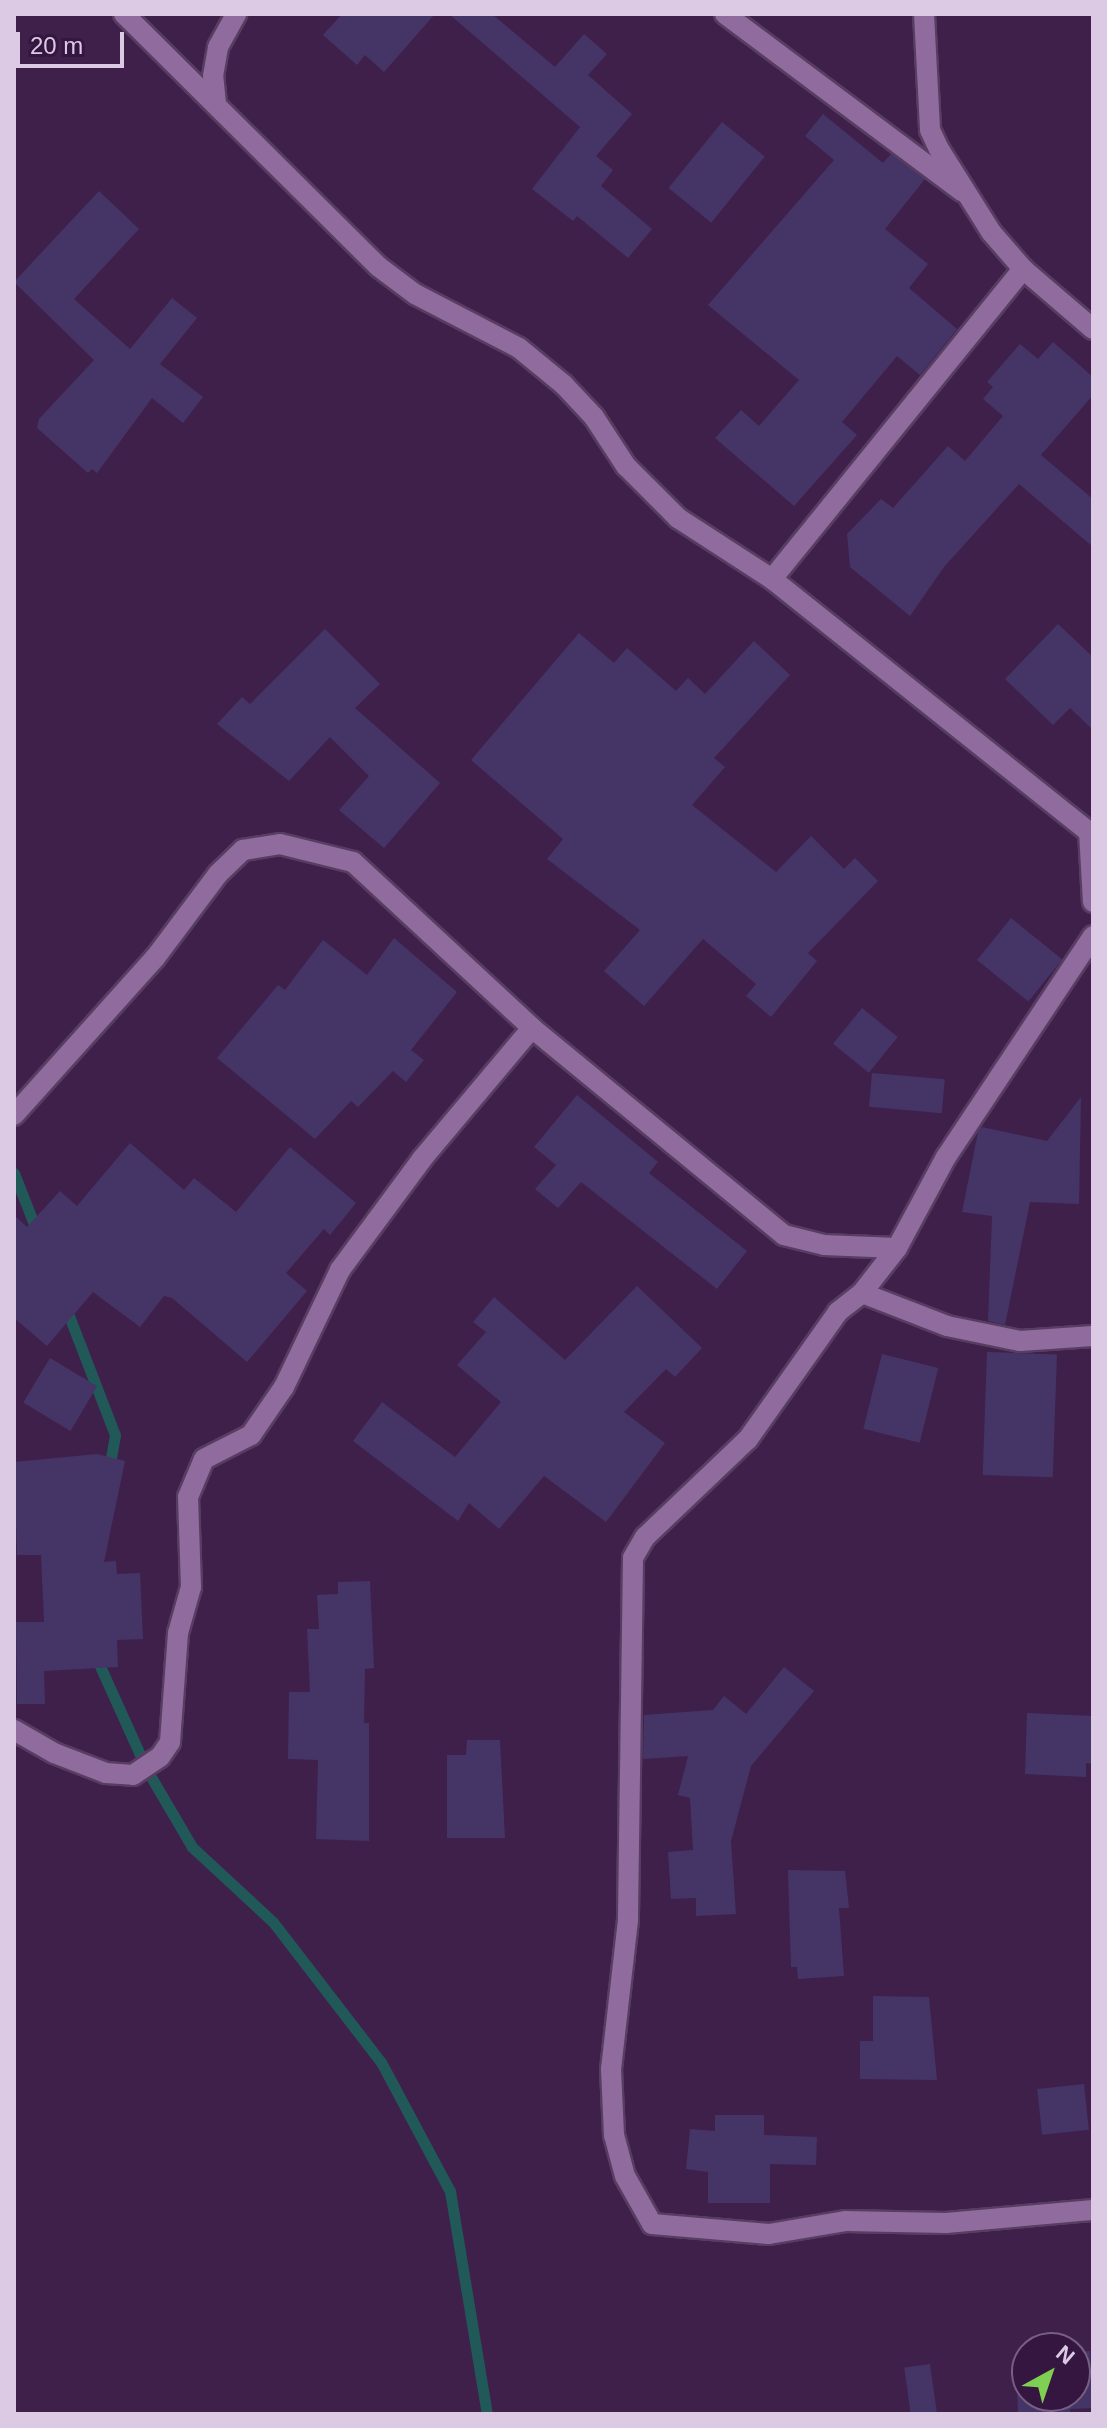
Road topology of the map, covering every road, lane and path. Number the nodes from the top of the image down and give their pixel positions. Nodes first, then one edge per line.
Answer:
1 (124, 14) edge
2 (236, 14) edge
3 (725, 14) edge
4 (924, 14) edge
5 (216, 103) junction
6 (974, 200) junction
7 (1023, 269) junction
8 (1093, 329) edge
9 (772, 579) junction
10 (1091, 833) edge
11 (1093, 902) edge
12 (1093, 936) edge
13 (532, 1028) junction
14 (14, 1115) edge
15 (897, 1248) junction
16 (862, 1293) junction
17 (1093, 1336) edge
18 (14, 1730) edge
19 (1093, 2210) edge

1 - 5 street
2 - 5 street
3 - 6 street
4 - 6 street
5 - 9 street
6 - 7 street
7 - 8 street
7 - 9 street
9 - 10 street
10 - 11 street
12 - 15 street
13 - 14 street
13 - 15 street
13 - 18 street
15 - 16 street
16 - 17 street
16 - 19 street

